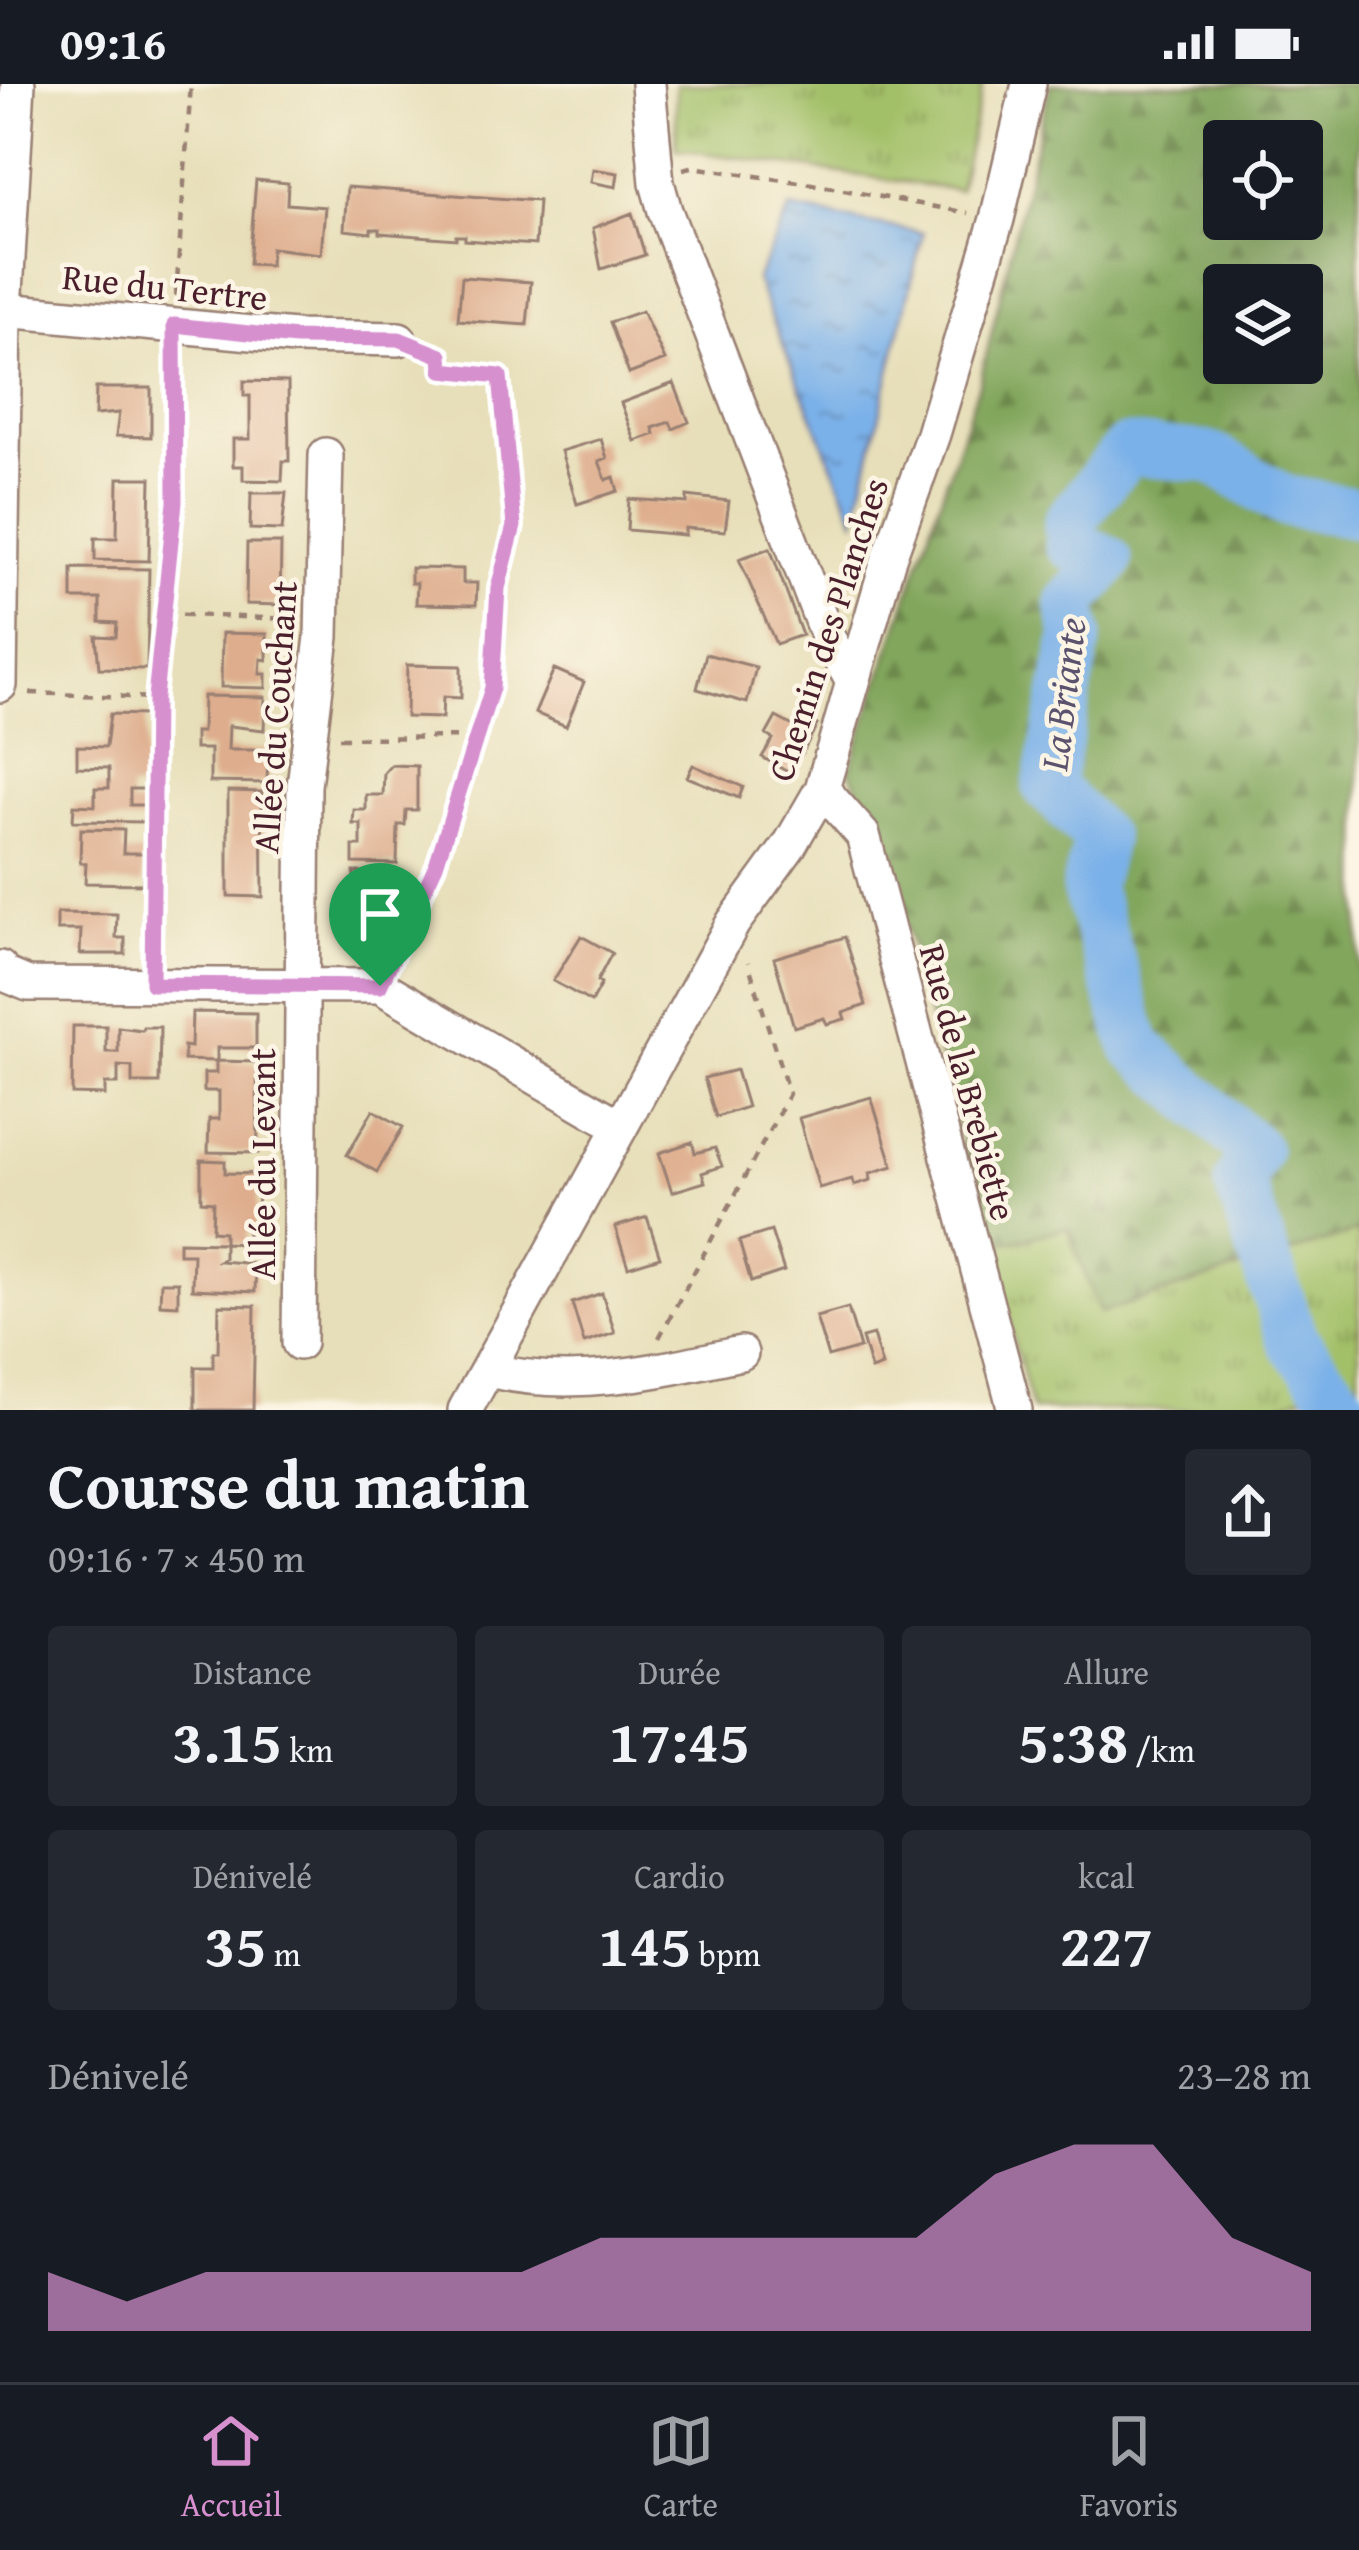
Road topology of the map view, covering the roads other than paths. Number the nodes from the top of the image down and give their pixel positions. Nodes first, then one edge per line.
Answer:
1 (18, 84) edge
2 (648, 84) edge
3 (1029, 84) edge
4 (5, 310) junction
5 (399, 339) road end
6 (326, 455) dead end
7 (852, 680) junction
8 (11, 689) edge
9 (822, 789) junction
10 (0, 968) edge
11 (301, 985) junction
12 (621, 1127) junction
13 (298, 1343) dead end
14 (741, 1353) dead end
15 (489, 1370) junction
16 (465, 1410) edge
17 (1015, 1410) edge

1 - 4 street
2 - 7 street
3 - 7 street, Chemin des Planches
4 - 5 street, Rue du Tertre
4 - 8 street
6 - 11 street, Allée du Couchant
7 - 9 street, Chemin des Planches
9 - 12 street, Chemin des Planches
9 - 17 street, Rue de la Brebiette
10 - 11 street
11 - 12 street
11 - 13 street, Allée du Levant
12 - 15 street, Chemin des Planches
14 - 15 street
15 - 16 street, Chemin des Planches

